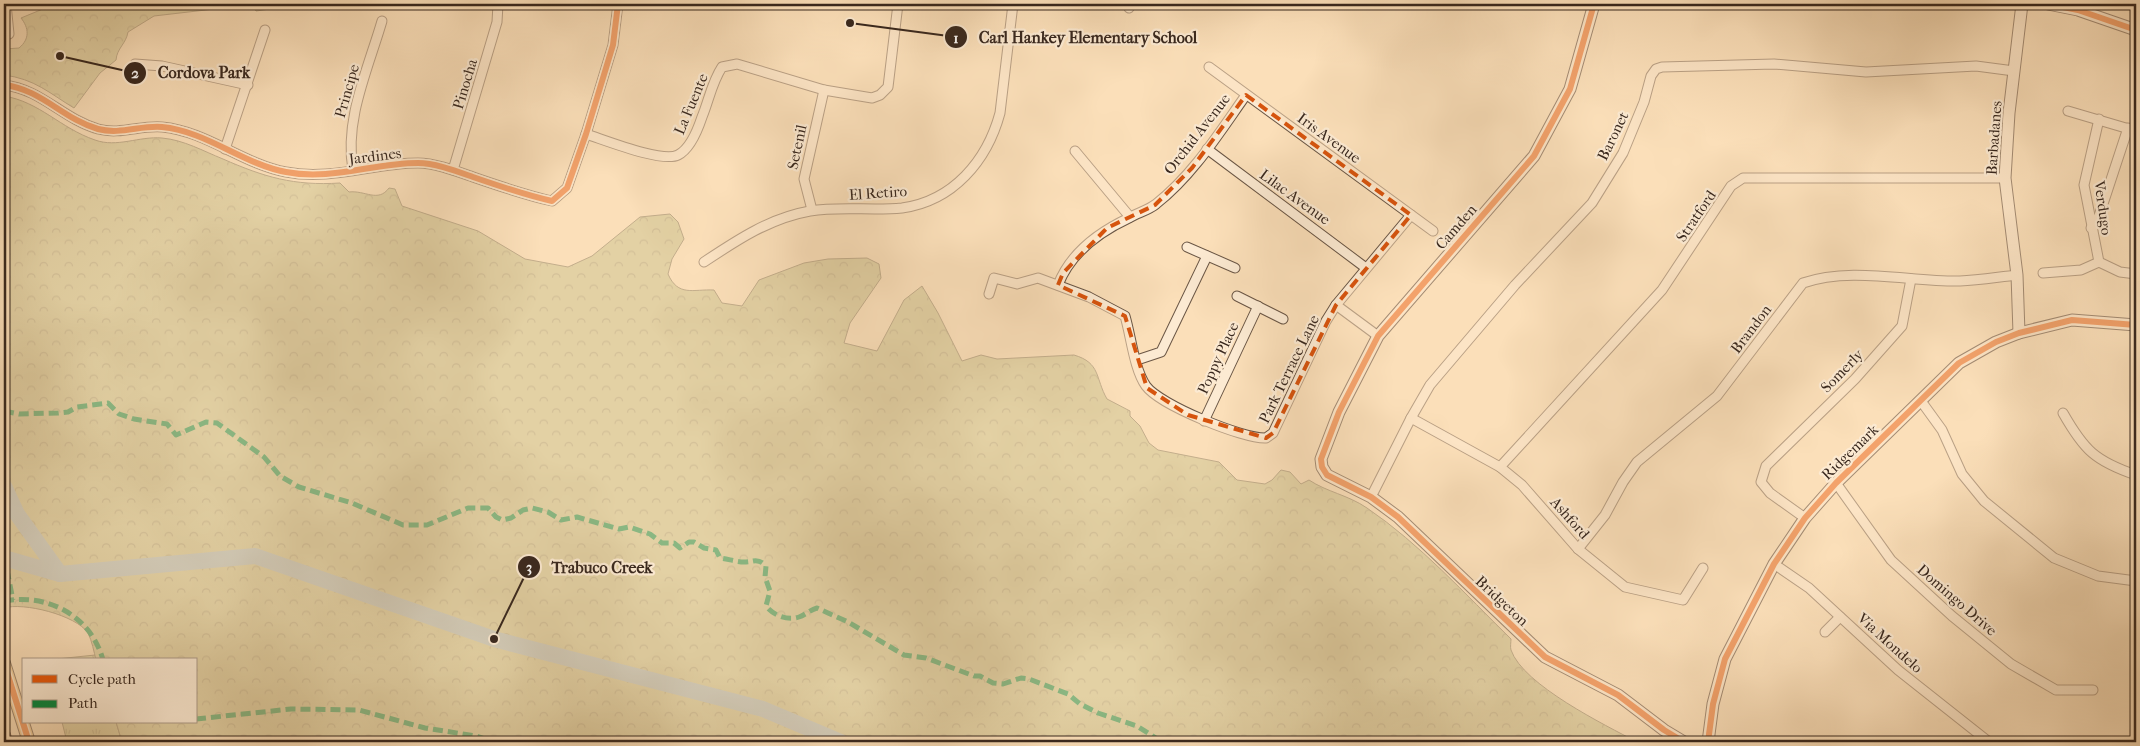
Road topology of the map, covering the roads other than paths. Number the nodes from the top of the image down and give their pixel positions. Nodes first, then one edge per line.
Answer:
1 (6, 4) edge
2 (498, 4) edge
3 (618, 4) edge
4 (898, 4) edge
5 (1012, 4) edge
6 (1594, 4) edge
7 (2022, 4) edge
8 (2048, 4) edge
9 (382, 21) dead end
10 (265, 30) dead end
11 (2136, 30) edge
12 (9, 34) dead end
13 (135, 64) dead end
14 (1209, 67) dead end
15 (2014, 71) junction
16 (4, 85) edge
17 (248, 85) junction
18 (824, 90) junction
19 (1246, 95) junction
20 (2068, 111) dead end
21 (2099, 119) junction
22 (2132, 130) edge
23 (586, 134) junction
24 (225, 149) junction
25 (1207, 149) junction
26 (1075, 151) dead end
27 (353, 170) junction
28 (453, 170) junction
29 (2005, 178) junction
30 (812, 210) junction
31 (1412, 215) junction
32 (1130, 217) junction
33 (2091, 228) junction
34 (1433, 231) dead end
35 (1187, 246) dead end
36 (1207, 256) junction
37 (704, 262) dead end
38 (2099, 262) junction
39 (1235, 268) dead end
40 (1366, 268) junction
41 (2043, 272) dead end
42 (2136, 274) edge
43 (2017, 275) junction
44 (1911, 279) junction
45 (1058, 285) junction
46 (989, 294) dead end
47 (1237, 296) dead end
48 (1336, 305) junction
49 (1258, 306) junction
50 (1283, 319) dead end
51 (2136, 325) edge
52 (2019, 333) junction
53 (1378, 336) junction
54 (1137, 360) junction
55 (1921, 401) junction
56 (2062, 413) dead end
57 (1411, 418) junction
58 (1204, 421) junction
59 (1321, 459) joint
60 (1500, 467) junction
61 (2136, 475) edge
62 (1836, 483) junction
63 (1371, 498) junction
64 (1805, 518) junction
65 (1578, 549) junction
66 (1774, 564) junction
67 (1703, 568) dead end
68 (2136, 580) edge
69 (1840, 617) junction
70 (1825, 632) dead end
71 (4, 666) edge
72 (2093, 690) dead end
73 (22, 721) edge
74 (23, 724) edge
75 (4, 735) edge
76 (6, 742) edge
77 (29, 742) edge
78 (1684, 742) edge
79 (1708, 742) edge
80 (1989, 742) edge

1 - 12 street
2 - 28 street, Pinocha
3 - 23 street, Jardines
4 - 18 street, La Fuente
5 - 30 street, El Retiro
6 - 53 street, Camden
7 - 15 street, Barbadanes
8 - 11 street
9 - 27 street, Principe
10 - 17 street
13 - 17 street
14 - 19 street, Iris Avenue
15 - 29 street, Barbadanes
15 - 57 street, Baronet
16 - 24 street, Jardines
17 - 24 street
18 - 23 street, La Fuente
18 - 30 street, Setenil
19 - 25 street, Orchid Avenue
19 - 31 street, Iris Avenue
20 - 21 street
21 - 22 street
21 - 33 street, Verdugo
22 - 33 street
23 - 28 street, Jardines
24 - 27 street, Jardines
25 - 32 street, Orchid Avenue
25 - 40 street, Lilac Avenue
26 - 32 street
27 - 28 street, Jardines
29 - 43 street, Barbadanes
29 - 60 street, Stratford
30 - 37 street, El Retiro
31 - 34 street, Iris Avenue
31 - 40 street, Park Terrace Lane
32 - 45 street, Orchid Avenue
33 - 38 street, Verdugo
35 - 36 street
36 - 39 street
36 - 54 street
38 - 41 street
38 - 42 street
40 - 48 street, Park Terrace Lane
43 - 44 street, Brandon
43 - 52 street, Barbadanes
44 - 64 street, Somerly
44 - 65 street, Brandon
45 - 46 street
45 - 54 street
47 - 49 street
48 - 53 street, Park Terrace Lane
48 - 58 street, Park Terrace Lane
49 - 50 street
49 - 58 street, Poppy Place
51 - 52 street, Ridgemark
52 - 55 street, Ridgemark
53 - 59 street, Camden
54 - 58 street
55 - 62 street, Ridgemark
55 - 68 street
56 - 61 street
57 - 60 street, Ashford
57 - 63 street, Baronet
59 - 63 street, Bridgeton
60 - 65 street, Ashford
62 - 64 street, Ridgemark
62 - 72 street, Domingo Drive
63 - 78 street, Bridgeton
64 - 66 street, Ridgemark
65 - 67 street, Ashford
66 - 69 street, Via Mondelo
66 - 79 street, Ridgemark
69 - 70 street
69 - 80 street, Via Mondelo
71 - 73 main road
74 - 77 main road
75 - 76 main road

